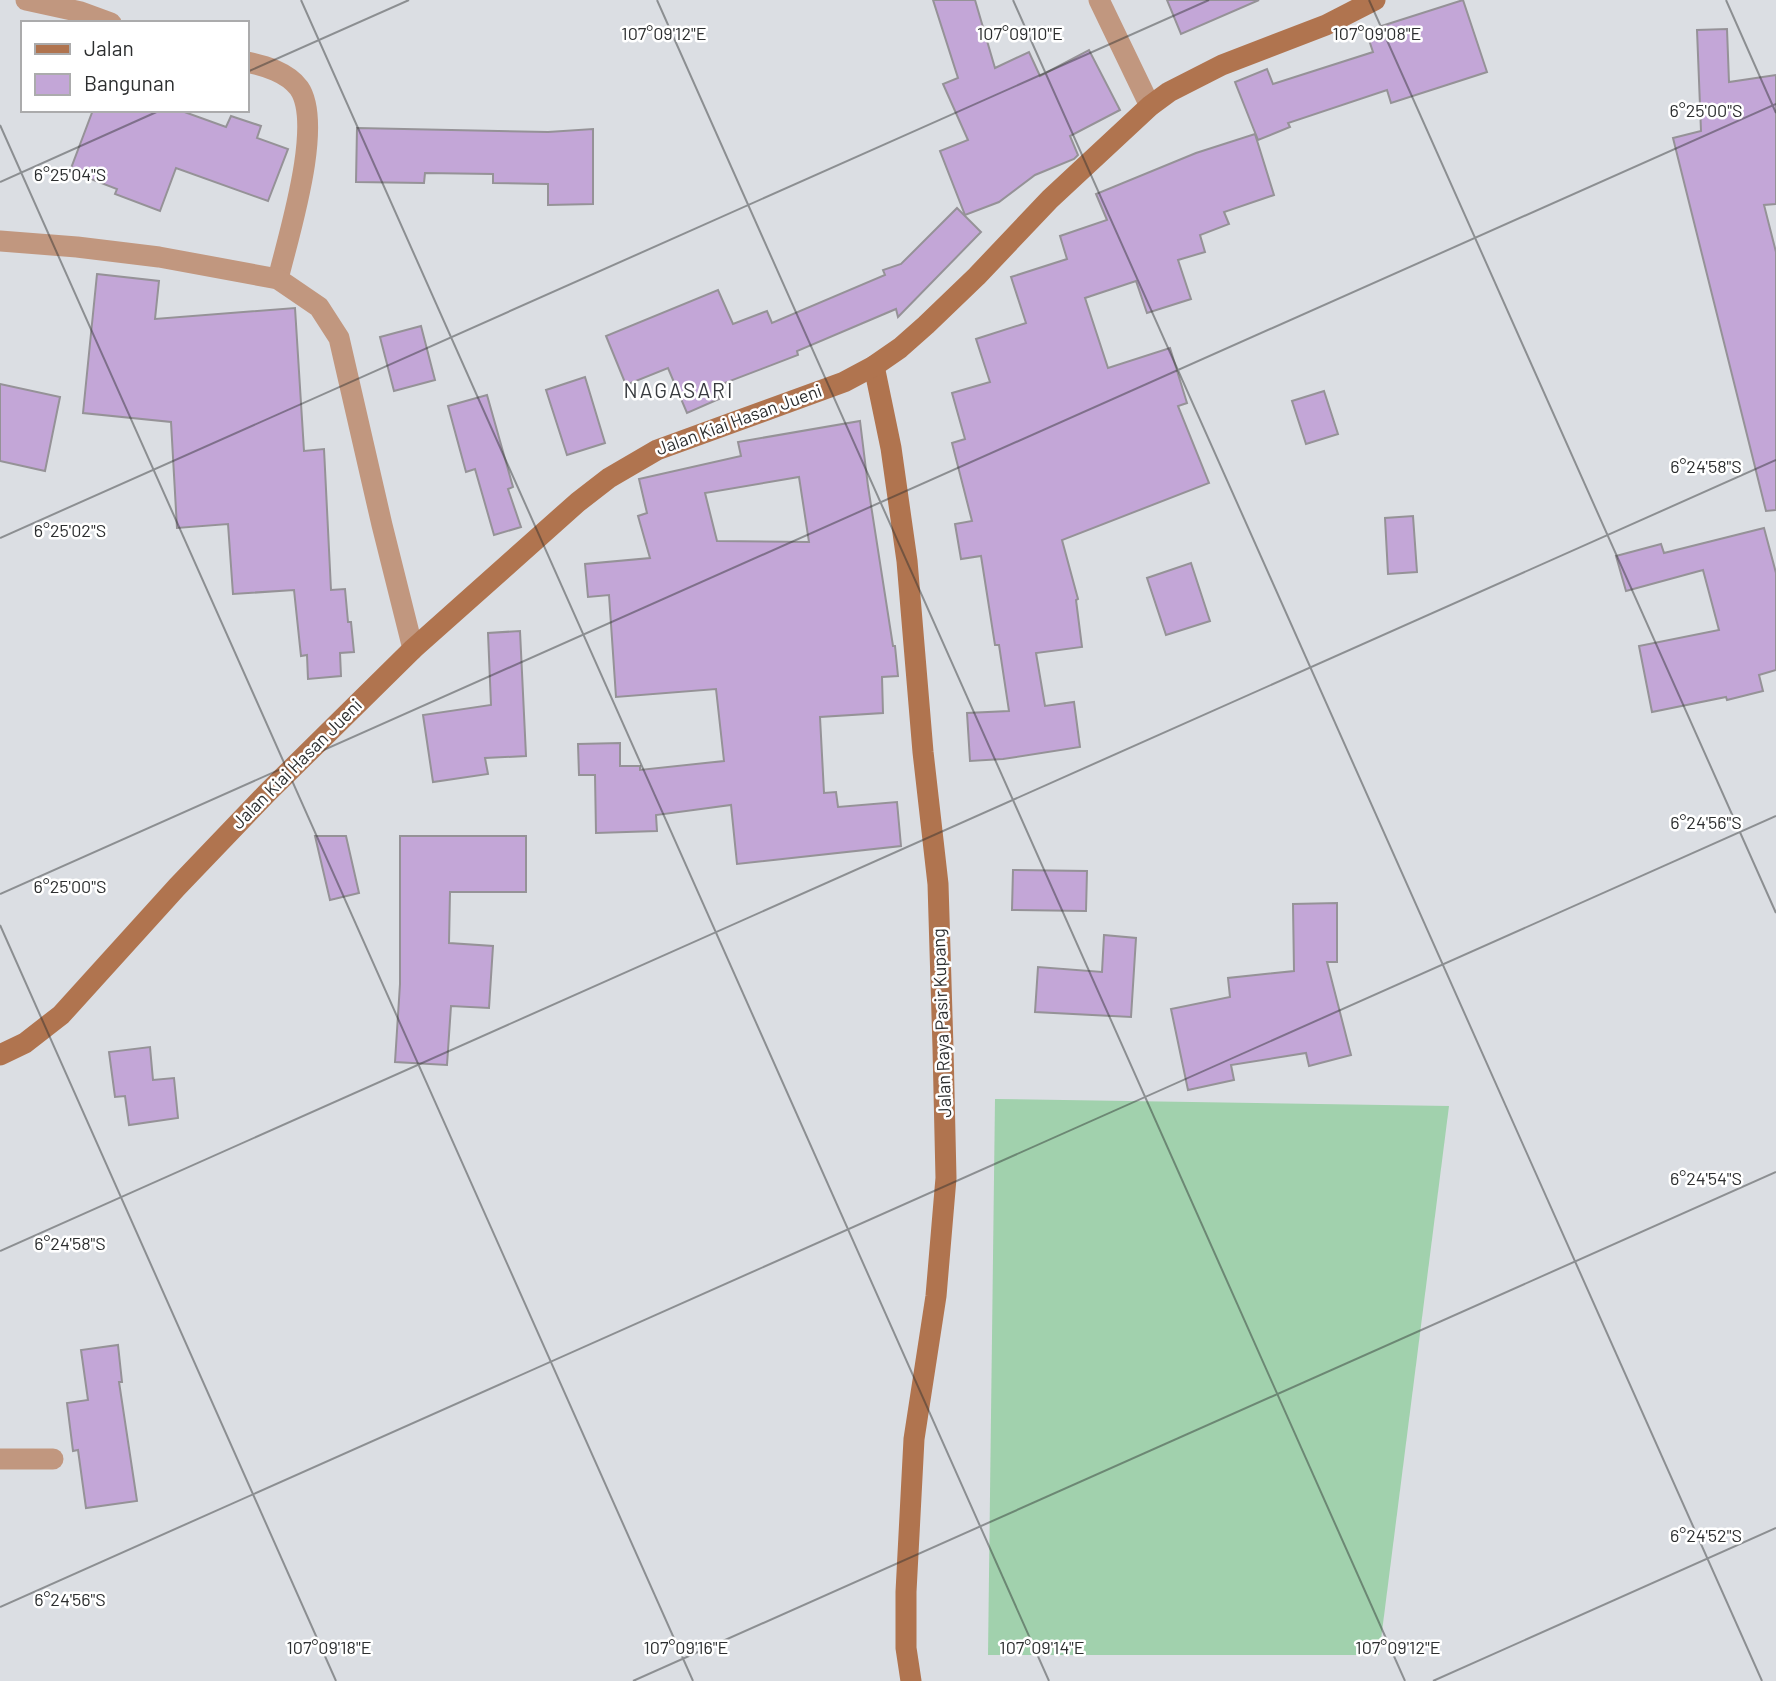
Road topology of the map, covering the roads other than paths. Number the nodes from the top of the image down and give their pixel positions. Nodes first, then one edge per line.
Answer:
1 (26, 0) edge
2 (1099, 0) edge
3 (1375, 0) edge
4 (106, 21) edge
5 (248, 62) edge
6 (1150, 106) junction
7 (0, 241) edge
8 (278, 279) junction
9 (874, 366) junction
10 (413, 649) junction
11 (0, 1055) edge
12 (0, 1459) edge
13 (53, 1459) dead end
14 (911, 1681) edge

1 - 4 street
2 - 6 street
3 - 6 street, Jalan Kiai Hasan Jueni
5 - 8 street
6 - 9 street, Jalan Kiai Hasan Jueni
7 - 8 street
8 - 10 street
9 - 10 street, Jalan Kiai Hasan Jueni
9 - 14 street, Jalan Raya Pasir Kupang
10 - 11 street, Jalan Kiai Hasan Jueni
12 - 13 street

